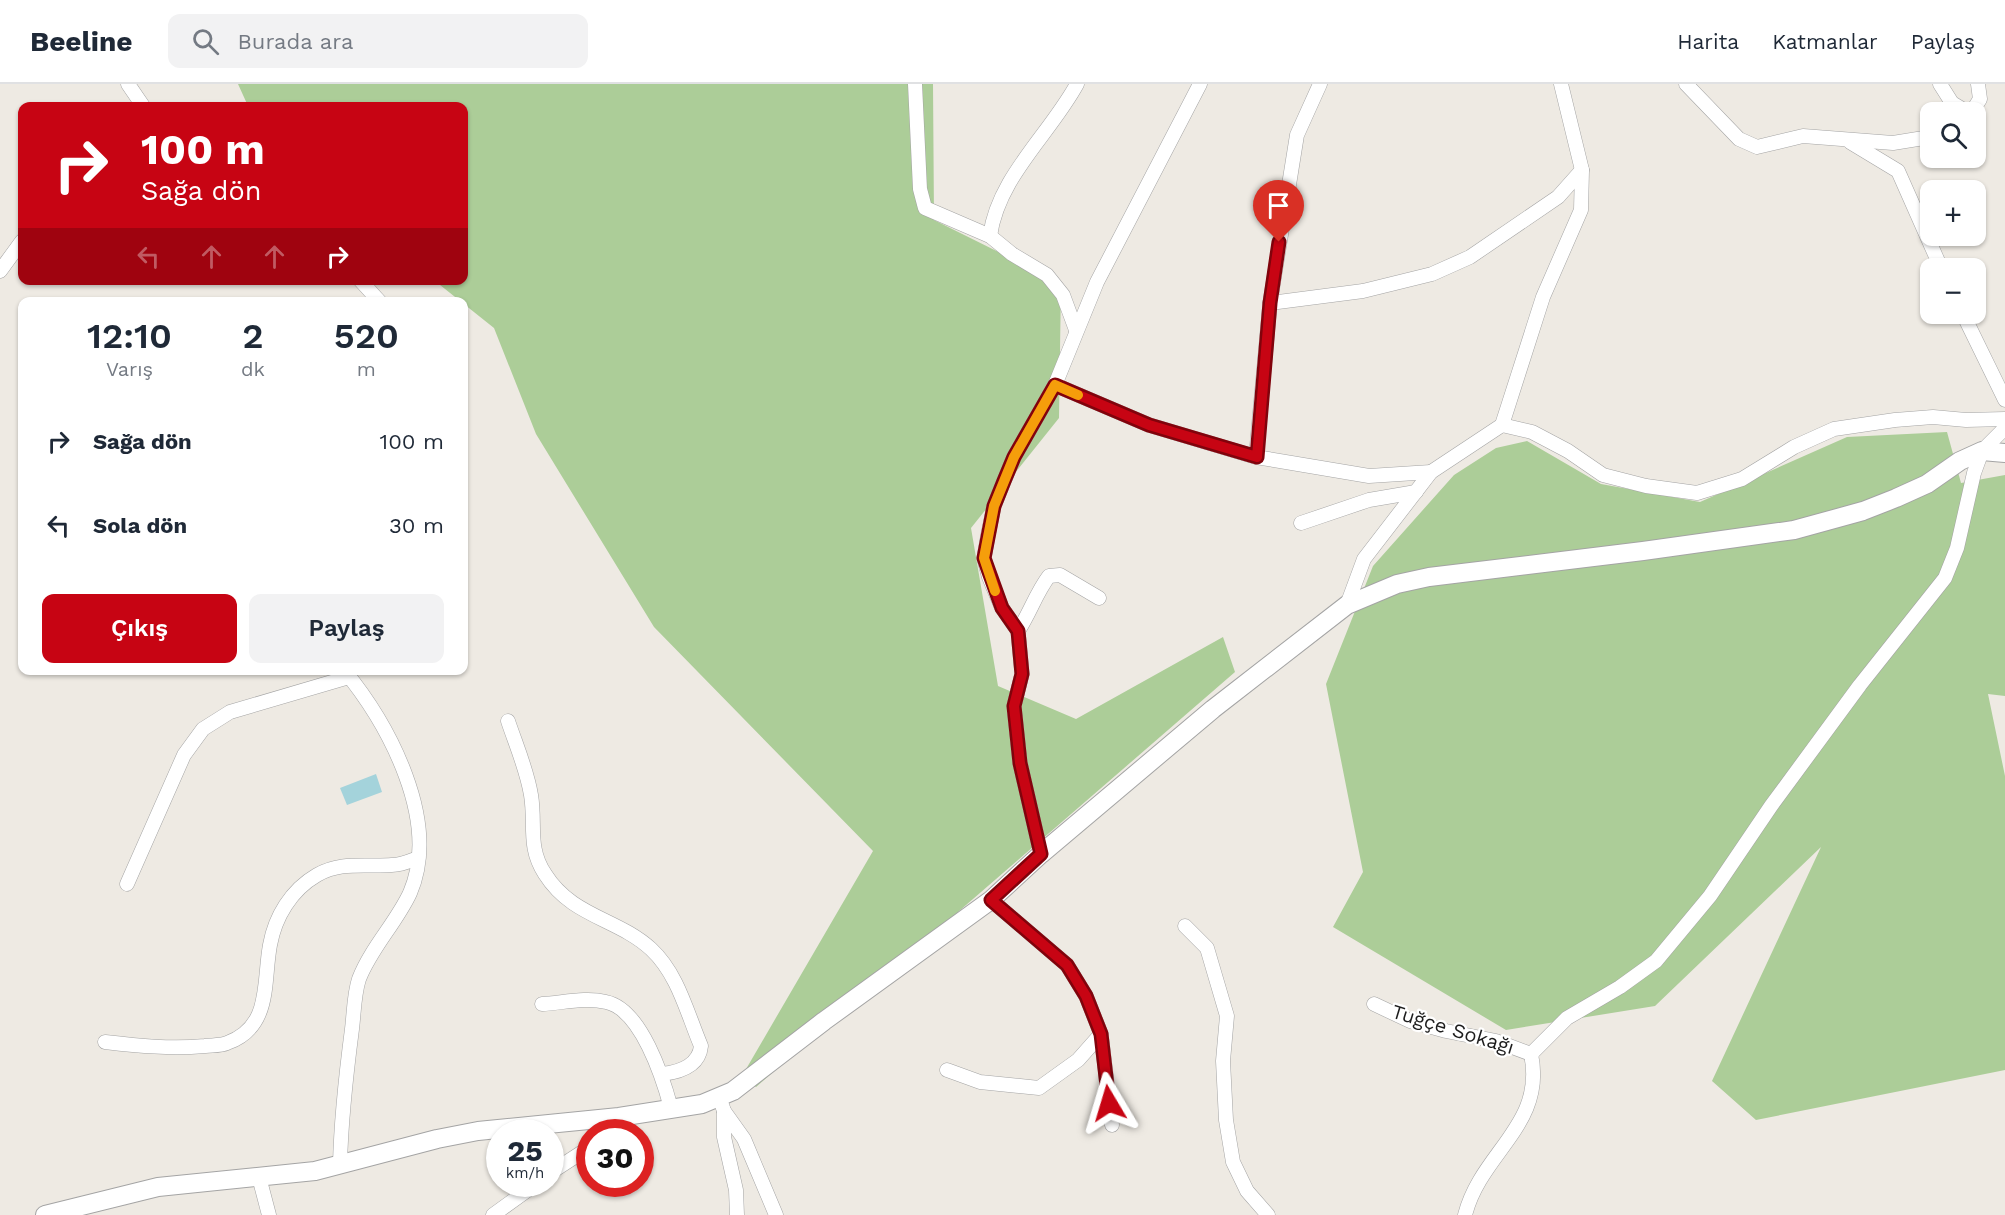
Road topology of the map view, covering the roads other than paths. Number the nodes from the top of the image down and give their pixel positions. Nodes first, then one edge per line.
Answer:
1 (128, 84) edge
2 (915, 84) edge
3 (1077, 84) edge
4 (1200, 84) edge
5 (1320, 84) edge
6 (1561, 84) edge
7 (1686, 84) edge
8 (1940, 84) edge
9 (1978, 84) edge
10 (140, 102) edge
11 (1951, 102) edge
12 (1978, 102) edge
13 (1920, 139) edge
14 (1846, 140) junction
15 (1582, 170) junction
16 (990, 236) junction
17 (18, 246) edge
18 (1937, 258) edge
19 (0, 271) edge
20 (365, 285) edge
21 (375, 297) edge
22 (1270, 303) junction
23 (1968, 324) edge
24 (1076, 330) junction
25 (1055, 385) junction
26 (2005, 400) edge
27 (2005, 419) edge
28 (1502, 425) junction
29 (2005, 428) edge
30 (1982, 451) junction
31 (2005, 453) edge
32 (1257, 457) junction
33 (1431, 472) junction
34 (1416, 492) junction
35 (1301, 523) dead end
36 (1099, 598) dead end
37 (1347, 605) junction
38 (1018, 631) junction
39 (344, 675) edge
40 (348, 675) edge
41 (508, 721) dead end
42 (1041, 854) junction
43 (418, 858) junction
44 (127, 884) dead end
45 (991, 900) junction
46 (1185, 926) dead end
47 (542, 1004) dead end
48 (1374, 1004) dead end
49 (1101, 1034) junction
50 (105, 1042) dead end
51 (1531, 1054) junction
52 (947, 1070) dead end
53 (662, 1074) junction
54 (722, 1105) junction
55 (671, 1108) junction
56 (635, 1119) edge
57 (1112, 1125) dead end
58 (576, 1127) edge
59 (340, 1165) junction
60 (259, 1177) junction
61 (518, 1197) edge
62 (45, 1215) edge
63 (269, 1215) edge
64 (493, 1215) edge
65 (737, 1215) edge
66 (776, 1215) edge
67 (1268, 1215) edge
68 (1465, 1215) edge

1 - 10 street
2 - 16 street
3 - 16 street
4 - 24 street
5 - 22 street
6 - 15 street
7 - 14 street
8 - 11 street
9 - 12 street
13 - 14 street
14 - 18 street
15 - 22 street
15 - 28 street
16 - 24 street
17 - 19 street
20 - 21 street
22 - 32 street
23 - 26 street
24 - 25 street
25 - 32 street
25 - 38 street
27 - 28 street
28 - 33 street
29 - 30 street
30 - 31 street
30 - 37 street
30 - 51 street
32 - 33 street
33 - 34 street
34 - 35 street
34 - 37 street
36 - 38 street
37 - 42 street
38 - 42 street
39 - 44 street
40 - 43 street
41 - 53 street
42 - 45 street
43 - 50 street
43 - 59 street
45 - 49 street
45 - 54 street
46 - 67 street
47 - 53 street
48 - 51 street, Tuğçe Sokağı
49 - 52 street
49 - 57 street
51 - 68 street
53 - 55 street
54 - 55 street
54 - 65 street
54 - 66 street
55 - 56 street
58 - 59 street
59 - 60 street
60 - 62 street
60 - 63 street
61 - 64 street

